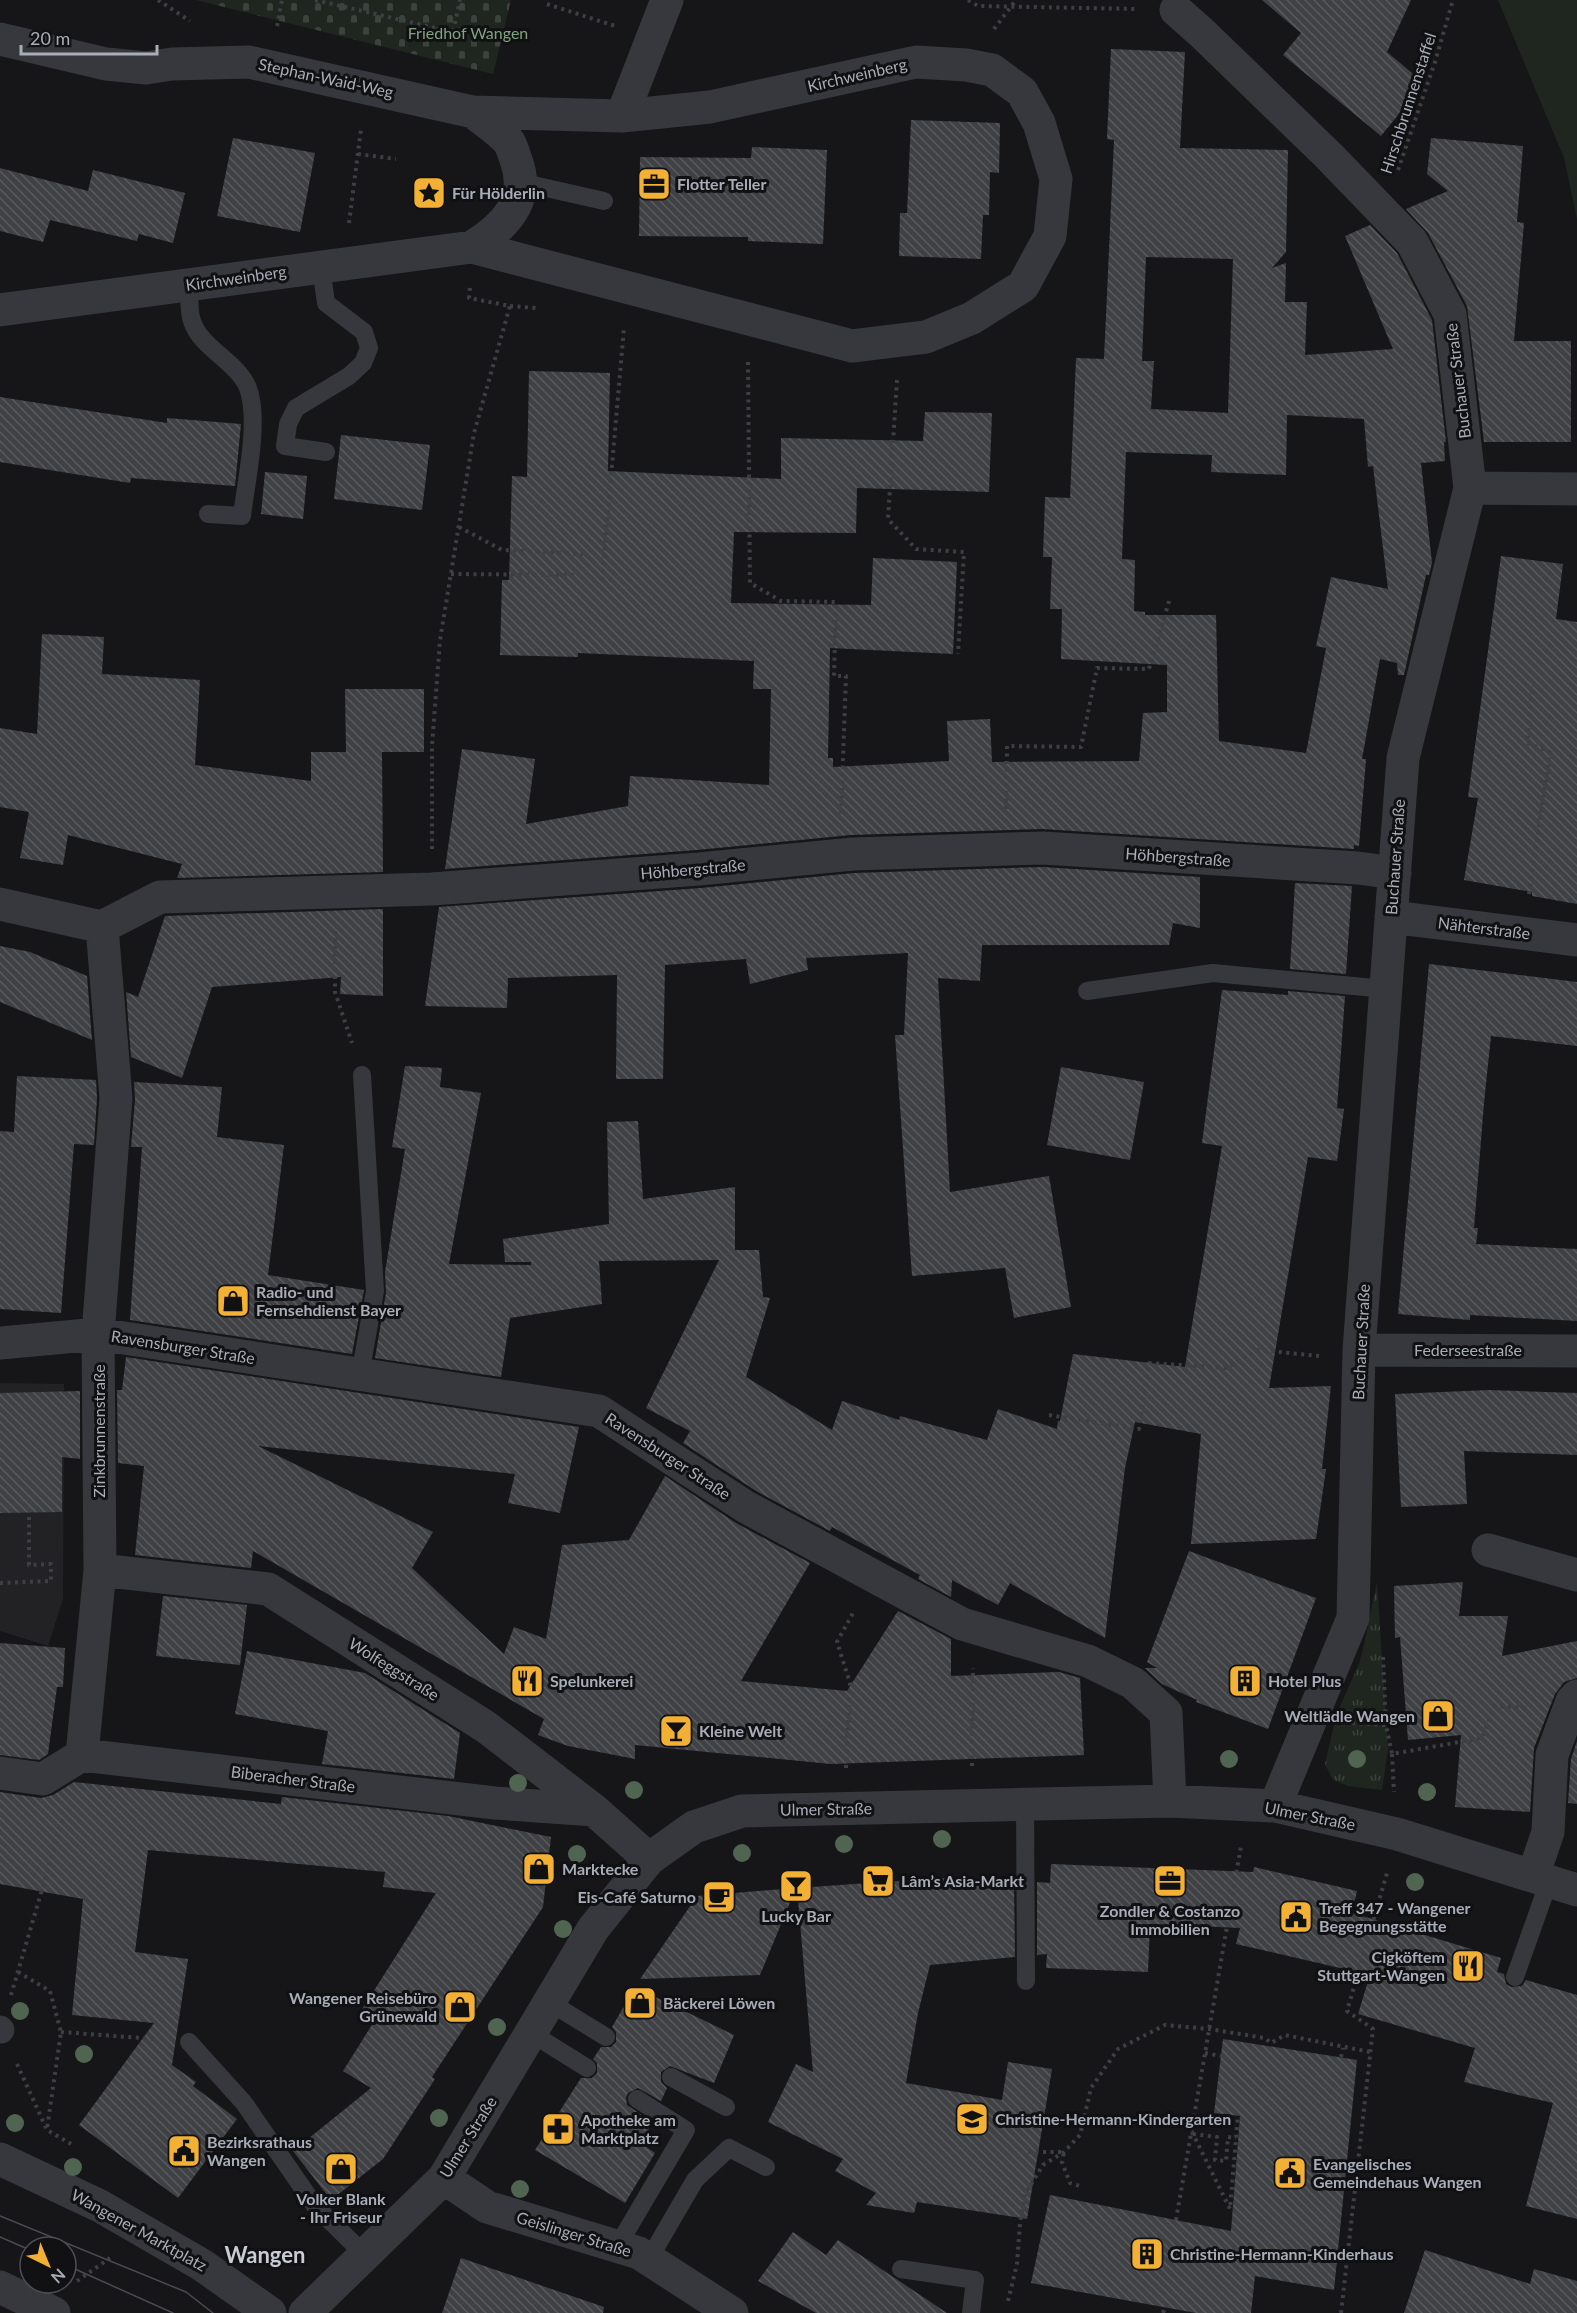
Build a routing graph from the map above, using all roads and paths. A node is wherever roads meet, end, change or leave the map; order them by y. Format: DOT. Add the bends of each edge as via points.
graph roads {
  1 [pos="282,0"];
  2 [pos="315,0"];
  3 [pos="460,0"];
  4 [pos="667,0"];
  5 [pos="968,0"];
  6 [pos="1016,0"];
  7 [pos="1454,0"];
  8 [pos="547,4"];
  9 [pos="1011,6"];
  10 [pos="1176,10"];
  11 [pos="278,20"];
  12 [pos="652,38"];
  13 [pos="0,39"];
  14 [pos="473,111"];
  15 [pos="622,116"];
  16 [pos="358,154"];
  17 [pos="396,159"];
  18 [pos="357,160"];
  19 [pos="520,182"];
  20 [pos="603,201"];
  21 [pos="1383,213"];
  22 [pos="350,219"];
  23 [pos="472,247"];
  24 [pos="321,267"];
  25 [pos="189,284"];
  26 [pos="627,288"];
  27 [pos="469,298"];
  28 [pos="0,310"];
  29 [pos="748,319"];
  30 [pos="899,340"];
  31 [pos="326,452"];
  32 [pos="1470,488"];
  33 [pos="1577,489"];
  34 [pos="208,514"];
  35 [pos="459,527"];
  36 [pos="583,554"];
  37 [pos="451,574"];
  38 [pos="577,575"];
  39 [pos="602,580"];
  40 [pos="1170,598"];
  41 [pos="958,654"];
  42 [pos="1533,686"];
  43 [pos="1006,849"];
  44 [pos="841,855"];
  45 [pos="1395,873"];
  46 [pos="432,889"];
  47 [pos="0,904"];
  48 [pos="1391,917"];
  49 [pos="335,922"];
  50 [pos="102,927"];
  51 [pos="1522,933"];
  52 [pos="1577,940"];
  53 [pos="1386,989"];
  54 [pos="1087,991"];
  55 [pos="362,1075"];
  56 [pos="98,1334"];
  57 [pos="0,1342"];
  58 [pos="1577,1351"];
  59 [pos="1359,1355"];
  60 [pos="360,1375"];
  61 [pos="1049,1415"];
  62 [pos="29,1512"];
  63 [pos="1488,1550"];
  64 [pos="100,1570"];
  65 [pos="1577,1575"];
  66 [pos="873,1576"];
  67 [pos="0,1583"];
  68 [pos="974,1627"];
  69 [pos="1575,1699"];
  70 [pos="1312,1720"];
  71 [pos="1392,1754"];
  72 [pos="82,1755"];
  73 [pos="0,1773"];
  74 [pos="1170,1801"];
  75 [pos="1025,1804"];
  76 [pos="1262,1805"];
  77 [pos="971,1806"];
  78 [pos="845,1809"];
  79 [pos="594,1810"];
  80 [pos="1397,1834"];
  81 [pos="649,1859"];
  82 [pos="1553,1882"];
  83 [pos="18,1972"];
  84 [pos="1515,1977"];
  85 [pos="1026,1981"];
  86 [pos="549,2002"];
  87 [pos="1,2029"];
  88 [pos="1209,2029"];
  89 [pos="61,2032"];
  90 [pos="531,2033"];
  91 [pos="606,2037"];
  92 [pos="189,2042"];
  93 [pos="1343,2048"];
  94 [pos="1370,2052"];
  95 [pos="1205,2053"];
  96 [pos="1221,2056"];
  97 [pos="1341,2057"];
  98 [pos="587,2068"];
  99 [pos="671,2077"];
  100 [pos="637,2099"];
  101 [pos="726,2107"];
  102 [pos="1238,2115"];
  103 [pos="47,2130"];
  104 [pos="1192,2133"];
  105 [pos="1236,2138"];
  106 [pos="77,2148"];
  107 [pos="1028,2152"];
  108 [pos="1065,2152"];
  109 [pos="0,2159"];
  110 [pos="766,2167"];
  111 [pos="444,2178"];
  112 [pos="1080,2186"];
  113 [pos="1176,2220"];
  114 [pos="617,2247"];
  115 [pos="117,2254"];
  116 [pos="366,2256"];
  117 [pos="649,2259"];
  118 [pos="901,2269"];
  119 [pos="78,2280"];
  120 [pos="0,2287"];
  121 [pos="1007,2303"];
  122 [pos="1165,2307"];
  123 [pos="54,2313"];
  124 [pos="270,2313"];
  125 [pos="305,2313"];
  126 [pos="732,2313"];
  127 [pos="971,2313"];
  128 [pos="1162,2313"];
  129 [pos="1341,2313"];
  1 -- 11 [label="path"];
  2 -- 3 [label="path" via="453,32"];
  4 -- 12 [label="street"];
  5 -- 9 [label="path" via="978,6"];
  6 -- 9 [label="path"];
  7 -- 21 [label="path, Hirschbrunnenstaffel"];
  8 -- 12 [label="path"];
  9 -- 10 [label="path"];
  10 -- 21 [label="street, Buchauer Straße"];
  12 -- 15 [label="street"];
  13 -- 14 [label="street, Stephan-Waid-Weg" via="106,64 146,68 249,62"];
  14 -- 15 [label="street, Kirchweinberg"];
  14 -- 19 [label="street, Kirchweinberg" via="509,142"];
  15 -- 30 [label="street, Kirchweinberg" via="710,107 916,62 992,70 1022,92 1039,123 1056,178 1050,236 1023,286 972,318 926,337"];
  16 -- 17 [label="path"];
  18 -- 22 [label="path"];
  19 -- 20 [label="lane"];
  19 -- 23 [label="street, Kirchweinberg" via="518,199 506,222"];
  21 -- 32 [label="street, Buchauer Straße" via="1412,242 1450,314"];
  23 -- 24 [label="street, Kirchweinberg"];
  23 -- 26 [label="street, Kirchweinberg"];
  24 -- 25 [label="street, Kirchweinberg"];
  24 -- 31 [label="lane" via="326,303 364,332 369,348 363,363 296,408 288,424 285,446"];
  25 -- 28 [label="street, Kirchweinberg"];
  25 -- 34 [label="lane" via="195,328 247,385 252,401 253,425 242,516"];
  26 -- 29 [label="street, Kirchweinberg"];
  26 -- 39 [label="path"];
  27 -- 35 [label="path" via="510,306 474,433"];
  29 -- 30 [label="street, Kirchweinberg" via="852,346"];
  29 -- 44 [label="path" via="750,583 781,601 836,602 834,676 846,676"];
  30 -- 41 [label="path" via="888,519 916,549 964,552"];
  32 -- 33 [label="street"];
  32 -- 45 [label="street, Buchauer Straße" via="1402,758"];
  35 -- 36 [label="path" via="502,550"];
  35 -- 37 [label="path"];
  37 -- 38 [label="path"];
  37 -- 46 [label="path" via="440,640 432,746"];
  40 -- 43 [label="path" via="1149,669 1097,669 1081,747 1007,746"];
  42 -- 51 [label="path" via="1527,743 1550,752"];
  43 -- 44 [label="street, Höhbergstraße"];
  43 -- 45 [label="street, Höhbergstraße" via="1066,849"];
  44 -- 46 [label="street, Höhbergstraße"];
  45 -- 48 [label="street, Buchauer Straße"];
  46 -- 50 [label="street, Höhbergstraße" via="160,897"];
  47 -- 50 [label="street"];
  48 -- 51 [label="street, Nähterstraße"];
  48 -- 53 [label="street, Buchauer Straße"];
  49 -- 55 [label="path" via="335,992"];
  50 -- 56 [label="street, Zinkbrunnenstraße" via="116,1098"];
  51 -- 52 [label="street, Nähterstraße"];
  53 -- 54 [label="lane" via="1213,973"];
  53 -- 59 [label="street, Buchauer Straße"];
  55 -- 60 [label="lane" via="375,1291"];
  56 -- 57 [label="street, Ravensburger Straße"];
  56 -- 60 [label="street, Ravensburger Straße"];
  56 -- 64 [label="street, Zinkbrunnenstraße"];
  58 -- 59 [label="street, Federseestraße"];
  59 -- 61 [label="path" via="1258,1350 1226,1368 1149,1363 1139,1429"];
  59 -- 70 [label="street, Buchauer Straße" via="1353,1618"];
  60 -- 66 [label="street, Ravensburger Straße" via="599,1412 746,1507"];
  62 -- 67 [label="path" via="29,1565 51,1564 51,1581"];
  63 -- 65 [label="street"];
  64 -- 72 [label="street, Zinkbrunnenstraße"];
  64 -- 79 [label="street, Wolfeggstraße" via="268,1589 486,1727"];
  66 -- 68 [label="street, Ravensburger Straße"];
  66 -- 78 [label="path" via="837,1642 850,1683"];
  68 -- 74 [label="street, Ravensburger Straße" via="1088,1661 1133,1683 1166,1713"];
  68 -- 77 [label="path"];
  69 -- 71 [label="path" via="1552,1710 1495,1706 1482,1738"];
  69 -- 82 [label="street" via="1552,1755 1548,1832"];
  70 -- 71 [label="path" via="1386,1725"];
  70 -- 76 [label="street, Buchauer Straße"];
  71 -- 80 [label="path"];
  72 -- 73 [label="street" via="43,1779"];
  72 -- 79 [label="street, Biberacher Straße" via="495,1803"];
  72 -- 83 [label="path"];
  74 -- 75 [label="street, Ulmer Straße"];
  74 -- 76 [label="street, Ulmer Straße"];
  75 -- 77 [label="street, Ulmer Straße"];
  75 -- 85 [label="lane"];
  76 -- 80 [label="street, Ulmer Straße"];
  76 -- 88 [label="path"];
  77 -- 78 [label="street, Ulmer Straße"];
  78 -- 81 [label="street, Ulmer Straße" via="742,1811 694,1827"];
  79 -- 81 [label="street, Wolfeggstraße"];
  80 -- 82 [label="street, Ulmer Straße"];
  80 -- 94 [label="path" via="1347,2011 1372,2029"];
  81 -- 86 [label="street, Ulmer Straße" via="593,1929"];
  82 -- 84 [label="lane"];
  83 -- 87 [label="path"];
  83 -- 89 [label="path" via="50,1991"];
  86 -- 90 [label="street, Ulmer Straße"];
  86 -- 91 [label="lane"];
  87 -- 103 [label="path"];
  88 -- 93 [label="path" via="1265,2038 1271,2043 1285,2035"];
  88 -- 95 [label="path"];
  88 -- 108 [label="path" via="1166,2025 1118,2049 1091,2088 1080,2135"];
  89 -- 92 [label="path"];
  89 -- 103 [label="path"];
  90 -- 98 [label="lane"];
  90 -- 111 [label="street, Ulmer Straße"];
  92 -- 116 [label="lane" via="244,2103 315,2206"];
  93 -- 94 [label="path"];
  93 -- 97 [label="path"];
  94 -- 129 [label="path"];
  95 -- 96 [label="path"];
  95 -- 104 [label="path"];
  99 -- 101 [label="lane"];
  100 -- 114 [label="lane" via="686,2130"];
  102 -- 105 [label="path"];
  103 -- 106 [label="path"];
  104 -- 105 [label="path" via="1217,2137 1215,2160 1226,2161 1228,2137"];
  104 -- 105 [label="path" via="1230,2209"];
  104 -- 113 [label="path"];
  107 -- 108 [label="path"];
  108 -- 112 [label="path" via="1062,2162 1070,2183"];
  108 -- 121 [label="path" via="1043,2165 1025,2194 1017,2264"];
  109 -- 124 [label="street, Wangener Marktplatz" via="110,2212 202,2265"];
  110 -- 117 [label="lane" via="729,2148 695,2180"];
  111 -- 114 [label="street, Geislinger Straße" via="487,2208"];
  111 -- 116 [label="street, Ulmer Straße"];
  114 -- 117 [label="street, Geislinger Straße"];
  115 -- 119 [label="path"];
  116 -- 125 [label="street, Ulmer Straße"];
  117 -- 126 [label="street, Geislinger Straße"];
  118 -- 127 [label="lane" via="975,2280"];
  120 -- 123 [label="street"];
  122 -- 128 [label="path"];
}
